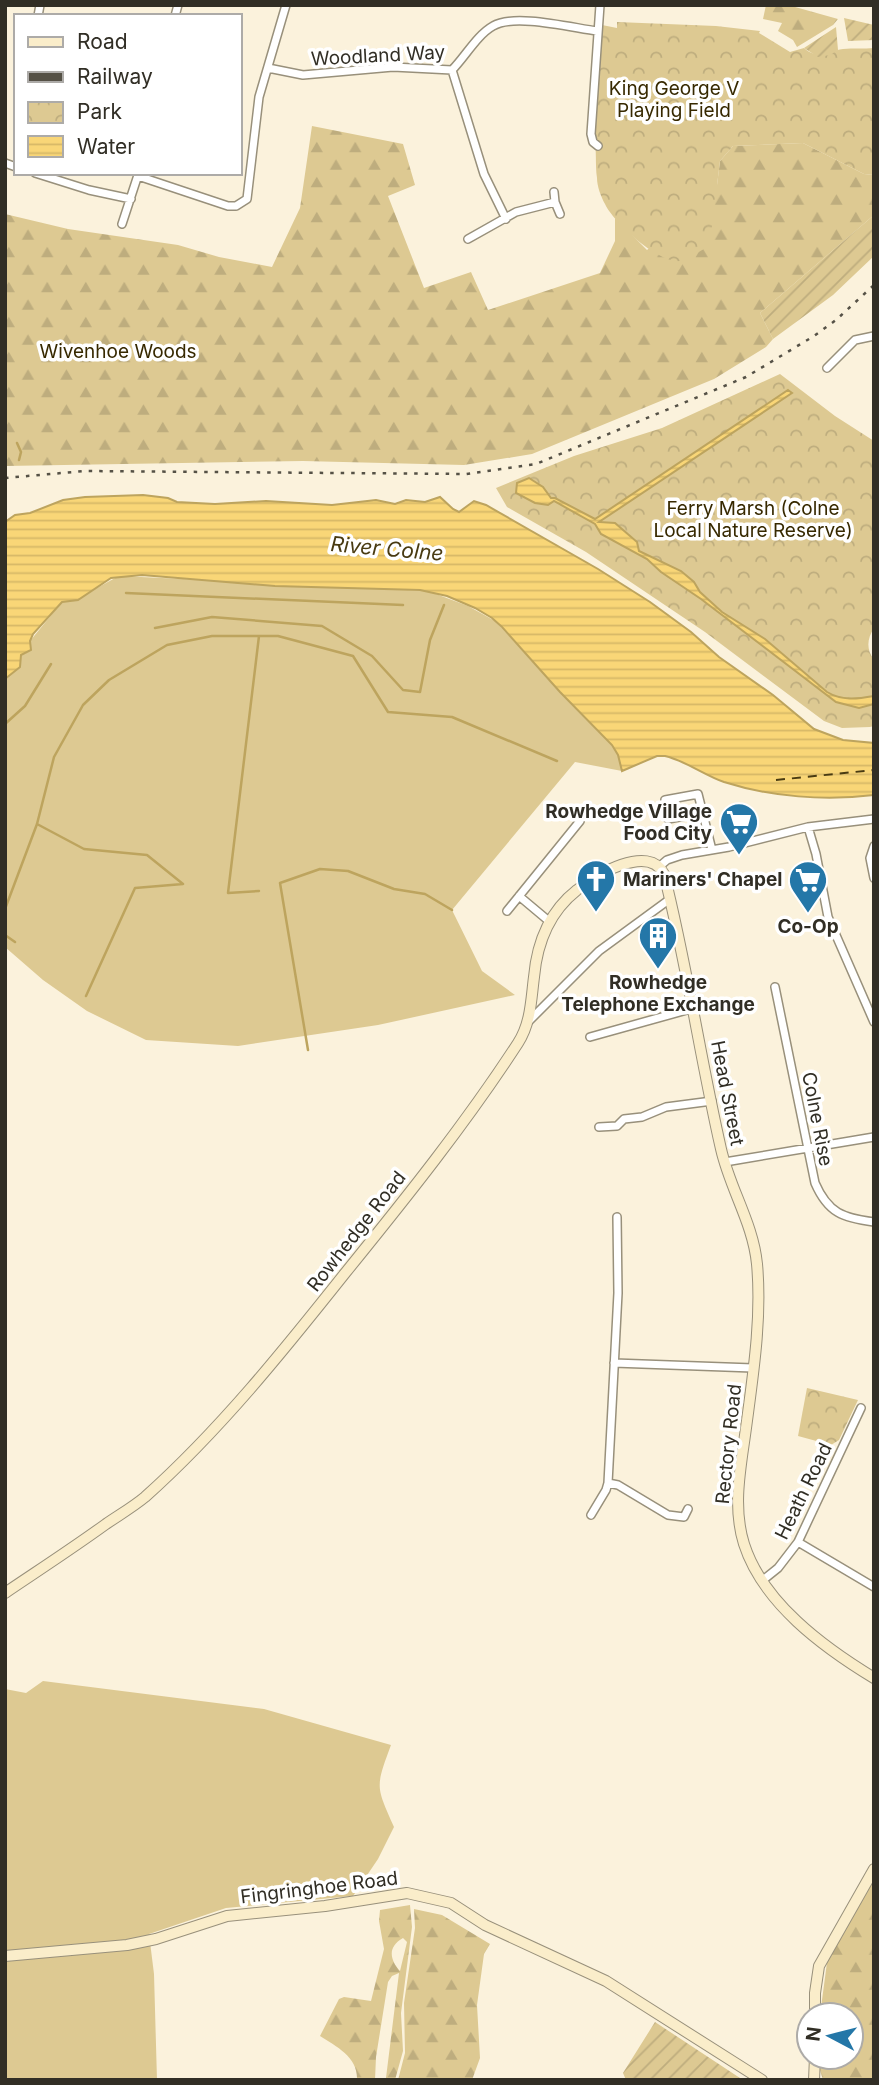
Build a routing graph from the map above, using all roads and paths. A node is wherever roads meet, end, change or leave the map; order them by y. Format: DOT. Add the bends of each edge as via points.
graph roads {
  1 [pos="286,5"];
  2 [pos="600,5"];
  3 [pos="597,31"];
  4 [pos="268,68"];
  5 [pos="452,70"];
  6 [pos="598,146"];
  7 [pos="41,175"];
  8 [pos="138,175"];
  9 [pos="554,192"];
  10 [pos="131,199"];
  11 [pos="555,202"];
  12 [pos="561,214"];
  13 [pos="506,219"];
  14 [pos="121,224"];
  15 [pos="468,239"];
  16 [pos="874,336"];
  17 [pos="827,368"];
  18 [pos="701,813"];
  19 [pos="580,821"];
  20 [pos="874,821"];
  21 [pos="807,827"];
  22 [pos="874,846"];
  23 [pos="712,850"];
  24 [pos="660,866"];
  25 [pos="874,878"];
  26 [pos="519,896"];
  27 [pos="670,900"];
  28 [pos="508,911"];
  29 [pos="550,922"];
  30 [pos="775,986"];
  31 [pos="694,1008"];
  32 [pos="528,1021"];
  33 [pos="874,1022"];
  34 [pos="590,1037"];
  35 [pos="712,1101"];
  36 [pos="599,1127"];
  37 [pos="874,1137"];
  38 [pos="808,1147"];
  39 [pos="725,1163"];
  40 [pos="617,1217"];
  41 [pos="874,1222"];
  42 [pos="614,1363"];
  43 [pos="753,1368"];
  44 [pos="861,1408"];
  45 [pos="608,1483"];
  46 [pos="591,1515"];
  47 [pos="686,1516"];
  48 [pos="798,1542"];
  49 [pos="763,1580"];
  50 [pos="874,1587"];
  51 [pos="5,1592"];
  52 [pos="874,1678"];
  53 [pos="874,1869"];
  54 [pos="5,1956"];
  55 [pos="815,2001"];
  56 [pos="762,2080"];
  1 -- 4 [label="street"];
  2 -- 3 [label="street"];
  3 -- 5 [label="street, Woodland Way" via="520,21 498,23"];
  3 -- 6 [label="street" via="591,134"];
  4 -- 5 [label="street, Woodland Way" via="303,75 393,66"];
  4 -- 8 [label="street" via="259,97 250,192 243,204 228,206"];
  5 -- 13 [label="street" via="484,174"];
  7 -- 10 [label="street"];
  8 -- 10 [label="street"];
  9 -- 11 [label="street"];
  10 -- 14 [label="street"];
  11 -- 12 [label="street"];
  11 -- 13 [label="street"];
  13 -- 15 [label="street"];
  16 -- 17 [label="street" via="855,340"];
  18 -- 18 [label="street" via="668,819 665,800 698,794"];
  18 -- 23 [label="street"];
  19 -- 26 [label="street"];
  20 -- 21 [label="street"];
  21 -- 23 [label="street"];
  21 -- 33 [label="street" via="828,917"];
  22 -- 25 [label="street" via="870,858"];
  23 -- 24 [label="street" via="671,858"];
  24 -- 27 [label="street, Head Street"];
  24 -- 29 [label="street, Rowhedge Road" via="649,860 609,870 576,890"];
  26 -- 28 [label="street"];
  26 -- 29 [label="street"];
  27 -- 31 [label="street, Head Street"];
  27 -- 32 [label="street" via="599,951"];
  29 -- 32 [label="street, Rowhedge Road" via="537,951"];
  30 -- 38 [label="street, Colne Rise"];
  31 -- 34 [label="street"];
  31 -- 35 [label="street, Head Street"];
  32 -- 51 [label="street, Rowhedge Road" via="479,1101 413,1188 215,1427 144,1498"];
  35 -- 36 [label="street" via="666,1107 624,1119 617,1126"];
  35 -- 39 [label="street, Head Street"];
  37 -- 38 [label="street"];
  38 -- 39 [label="street"];
  38 -- 41 [label="street, Colne Rise" via="815,1183 827,1204 843,1216"];
  39 -- 43 [label="street, Rectory Road" via="744,1209 757,1262"];
  40 -- 42 [label="street"];
  42 -- 43 [label="street"];
  42 -- 45 [label="street"];
  43 -- 49 [label="street, Rectory Road" via="737,1510 744,1545"];
  44 -- 48 [label="street, Heath Road"];
  45 -- 46 [label="street"];
  45 -- 47 [label="street" via="668,1515"];
  48 -- 49 [label="street, Heath Road"];
  48 -- 50 [label="street"];
  49 -- 52 [label="street, Rectory Road" via="816,1640"];
  53 -- 55 [label="street" via="818,1966"];
  54 -- 56 [label="street, Fingringhoe Road" via="127,1945 227,1916 419,1895 451,1903 606,1981"];
}
